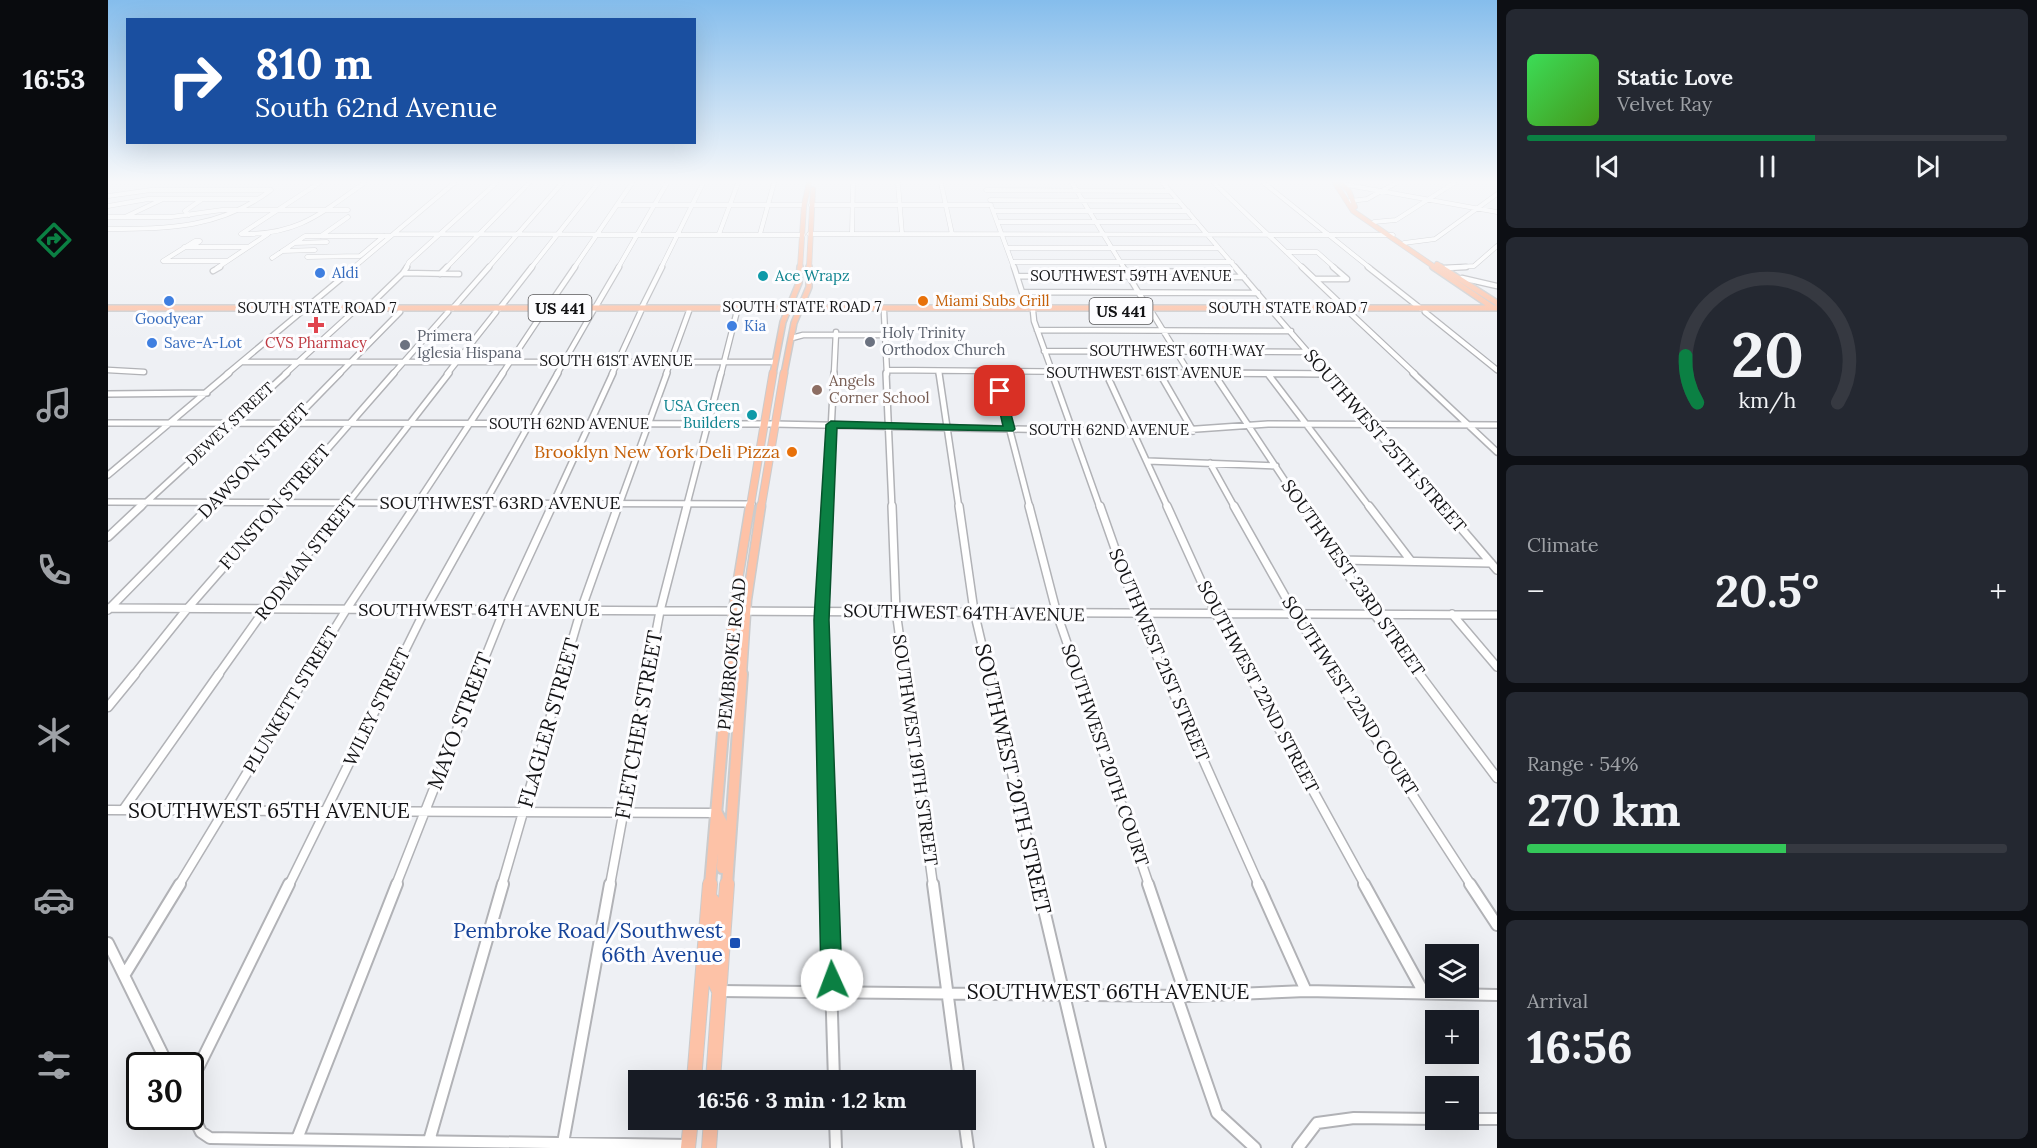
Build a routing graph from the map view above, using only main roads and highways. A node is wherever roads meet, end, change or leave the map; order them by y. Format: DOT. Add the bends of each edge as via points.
graph roads {
  1 [pos="806,237"];
  2 [pos="806,237"];
  3 [pos="1392,237"];
  4 [pos="1393,237"];
  5 [pos="1408,250"];
  6 [pos="1445,268"];
  7 [pos="184,308"];
  8 [pos="968,308"];
  9 [pos="1496,308"];
  10 [pos="594,309"];
  11 [pos="641,309"];
  12 [pos="789,309"];
  13 [pos="800,309"];
  14 [pos="108,310"];
  15 [pos="304,310"];
  16 [pos="451,310"];
  17 [pos="498,310"];
  18 [pos="546,310"];
  19 [pos="1030,310"];
  20 [pos="1150,310"];
  21 [pos="1272,310"];
  22 [pos="1347,310"];
  23 [pos="160,312"];
  24 [pos="170,312"];
  25 [pos="950,312"];
  26 [pos="775,362"];
  27 [pos="782,390"];
  28 [pos="770,424"];
  29 [pos="752,504"];
  30 [pos="753,559"];
  31 [pos="717,813"];
  32 [pos="726,892"];
  33 [pos="709,896"];
  34 [pos="719,991"];
  35 [pos="695,1070"];
  36 [pos="714,1070"];
  37 [pos="690,1130"];
  38 [pos="710,1130"];
  39 [pos="689,1147"];
  40 [pos="709,1148"];
  1 -- 13 [label="main road, PEMBROKE ROAD" via="810,280"];
  2 -- 12 [label="main road, PEMBROKE ROAD" via="799,285"];
  3 -- 5 [label="main road"];
  4 -- 6 [label="main road"];
  5 -- 6 [label="main road"];
  5 -- 9 [label="main road"];
  6 -- 9 [label="main road" via="1474,286"];
  7 -- 14 [label="main road, SOUTH STATE ROAD 7 / US 441"];
  7 -- 15 [label="main road, SOUTH STATE ROAD 7 / US 441"];
  7 -- 23 [label="main road"];
  7 -- 24 [label="main road"];
  8 -- 13 [label="main road, SOUTH STATE ROAD 7 / US 441"];
  8 -- 19 [label="main road, SOUTH STATE ROAD 7 / US 441"];
  8 -- 25 [label="main road"];
  9 -- 22 [label="main road, SOUTH STATE ROAD 7 / US 441"];
  10 -- 11 [label="main road, SOUTH STATE ROAD 7 / US 441"];
  10 -- 11 [label="main road, SOUTH STATE ROAD 7 / US 441"];
  10 -- 18 [label="main road, SOUTH STATE ROAD 7 / US 441"];
  10 -- 18 [label="main road, SOUTH STATE ROAD 7 / US 441"];
  11 -- 12 [label="main road, SOUTH STATE ROAD 7 / US 441"];
  11 -- 12 [label="main road, SOUTH STATE ROAD 7 / US 441"];
  12 -- 13 [label="main road, SOUTH STATE ROAD 7 / US 441"];
  12 -- 26 [label="main road, PEMBROKE ROAD"];
  13 -- 25 [label="main road, SOUTH STATE ROAD 7 / US 441"];
  13 -- 27 [label="main road, PEMBROKE ROAD"];
  14 -- 23 [label="main road, SOUTH STATE ROAD 7 / US 441"];
  15 -- 16 [label="main road, SOUTH STATE ROAD 7 / US 441"];
  15 -- 16 [label="main road, SOUTH STATE ROAD 7 / US 441"];
  15 -- 24 [label="main road, SOUTH STATE ROAD 7 / US 441"];
  16 -- 17 [label="main road, SOUTH STATE ROAD 7 / US 441"];
  16 -- 17 [label="main road, SOUTH STATE ROAD 7 / US 441"];
  17 -- 18 [label="main road, SOUTH STATE ROAD 7 / US 441"];
  19 -- 20 [label="main road, SOUTH STATE ROAD 7 / US 441"];
  19 -- 20 [label="main road, SOUTH STATE ROAD 7 / US 441"];
  19 -- 25 [label="main road, SOUTH STATE ROAD 7 / US 441"];
  20 -- 21 [label="main road, SOUTH STATE ROAD 7 / US 441"];
  20 -- 21 [label="main road, SOUTH STATE ROAD 7 / US 441"];
  21 -- 22 [label="main road, SOUTH STATE ROAD 7 / US 441"];
  21 -- 22 [label="main road, SOUTH STATE ROAD 7 / US 441"];
  23 -- 24 [label="main road, SOUTH STATE ROAD 7 / US 441"];
  26 -- 27 [label="main road" via="783,366"];
  26 -- 28 [label="main road, PEMBROKE ROAD"];
  27 -- 28 [label="main road, PEMBROKE ROAD"];
  28 -- 29 [label="main road, PEMBROKE ROAD"];
  28 -- 30 [label="main road, PEMBROKE ROAD"];
  29 -- 30 [label="main road" via="757,510"];
  29 -- 31 [label="main road, PEMBROKE ROAD" via="733,610"];
  30 -- 32 [label="main road, PEMBROKE ROAD"];
  31 -- 32 [label="main road" via="724,827 721,885"];
  31 -- 33 [label="main road, PEMBROKE ROAD"];
  32 -- 34 [label="main road, PEMBROKE ROAD"];
  33 -- 34 [label="main road" via="716,905 711,973"];
  33 -- 35 [label="main road, PEMBROKE ROAD"];
  34 -- 36 [label="main road, PEMBROKE ROAD"];
  37 -- 39 [label="main road"];
  38 -- 40 [label="main road"];
}
